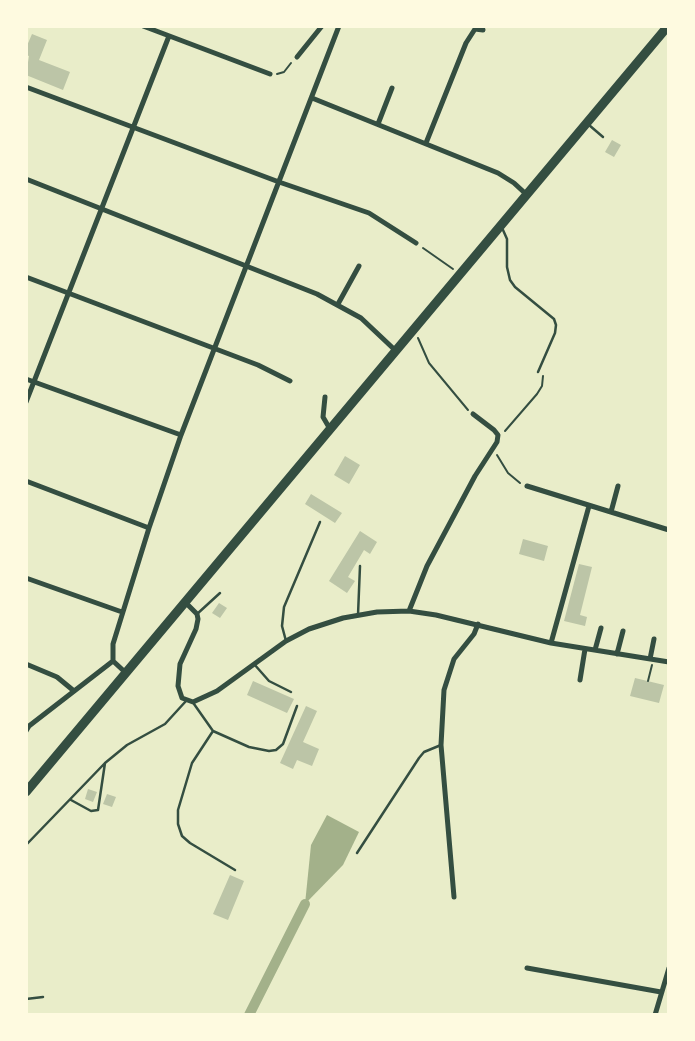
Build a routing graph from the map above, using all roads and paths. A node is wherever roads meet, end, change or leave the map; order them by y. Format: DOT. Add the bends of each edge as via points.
graph roads {
  1 [pos="143,26"];
  2 [pos="322,26"];
  3 [pos="340,26"];
  4 [pos="666,27"];
  5 [pos="159,29"];
  6 [pos="483,30"];
  7 [pos="169,36"];
  8 [pos="297,57"];
  9 [pos="270,74"];
  10 [pos="26,87"];
  11 [pos="392,88"];
  12 [pos="312,98"];
  13 [pos="587,123"];
  14 [pos="378,124"];
  15 [pos="134,129"];
  16 [pos="603,137"];
  17 [pos="426,144"];
  18 [pos="26,179"];
  19 [pos="279,182"];
  20 [pos="527,195"];
  21 [pos="102,209"];
  22 [pos="501,227"];
  23 [pos="416,243"];
  24 [pos="359,266"];
  25 [pos="246,267"];
  26 [pos="461,275"];
  27 [pos="26,277"];
  28 [pos="69,293"];
  29 [pos="338,304"];
  30 [pos="412,333"];
  31 [pos="214,349"];
  32 [pos="396,351"];
  33 [pos="539,371"];
  34 [pos="26,379"];
  35 [pos="290,381"];
  36 [pos="34,382"];
  37 [pos="325,397"];
  38 [pos="26,402"];
  39 [pos="472,414"];
  40 [pos="330,429"];
  41 [pos="181,435"];
  42 [pos="498,435"];
  43 [pos="493,448"];
  44 [pos="26,481"];
  45 [pos="527,486"];
  46 [pos="618,486"];
  47 [pos="589,506"];
  48 [pos="611,512"];
  49 [pos="320,523"];
  50 [pos="149,528"];
  51 [pos="669,530"];
  52 [pos="360,566"];
  53 [pos="26,578"];
  54 [pos="220,593"];
  55 [pos="186,603"];
  56 [pos="409,611"];
  57 [pos="122,612"];
  58 [pos="197,614"];
  59 [pos="358,615"];
  60 [pos="478,624"];
  61 [pos="601,628"];
  62 [pos="623,631"];
  63 [pos="654,639"];
  64 [pos="286,641"];
  65 [pos="551,643"];
  66 [pos="585,649"];
  67 [pos="595,650"];
  68 [pos="617,654"];
  69 [pos="651,659"];
  70 [pos="113,661"];
  71 [pos="669,663"];
  72 [pos="26,664"];
  73 [pos="254,664"];
  74 [pos="126,674"];
  75 [pos="580,680"];
  76 [pos="648,681"];
  77 [pos="74,691"];
  78 [pos="291,692"];
  79 [pos="190,702"];
  80 [pos="298,706"];
  81 [pos="213,731"];
  82 [pos="26,732"];
  83 [pos="440,746"];
  84 [pos="105,763"];
  85 [pos="26,792"];
  86 [pos="70,800"];
  87 [pos="26,845"];
  88 [pos="357,853"];
  89 [pos="235,870"];
  90 [pos="454,897"];
  91 [pos="527,968"];
  92 [pos="669,968"];
  93 [pos="661,992"];
  94 [pos="43,996"];
  95 [pos="26,999"];
  96 [pos="655,1015"];
  1 -- 5 [label="street"];
  2 -- 8 [label="street"];
  3 -- 12 [label="street"];
  4 -- 13 [label="highway"];
  5 -- 7 [label="street"];
  6 -- 17 [label="street" via="475,29 453,69"];
  7 -- 9 [label="street"];
  7 -- 15 [label="street"];
  8 -- 9 [label="path" via="284,72"];
  10 -- 15 [label="street"];
  11 -- 14 [label="street"];
  12 -- 14 [label="street"];
  12 -- 19 [label="street"];
  13 -- 16 [label="lane"];
  13 -- 20 [label="highway"];
  14 -- 17 [label="street"];
  15 -- 19 [label="street"];
  15 -- 21 [label="street"];
  17 -- 20 [label="street" via="506,177"];
  18 -- 21 [label="street"];
  19 -- 23 [label="street" via="369,213"];
  19 -- 25 [label="street"];
  20 -- 22 [label="highway"];
  21 -- 25 [label="street"];
  21 -- 28 [label="street"];
  22 -- 26 [label="highway"];
  22 -- 33 [label="lane" via="510,280 554,319 556,326"];
  23 -- 26 [label="path"];
  24 -- 29 [label="street"];
  25 -- 29 [label="street"];
  25 -- 31 [label="street"];
  26 -- 30 [label="highway"];
  27 -- 28 [label="street"];
  28 -- 31 [label="street"];
  28 -- 36 [label="street"];
  29 -- 32 [label="street" via="361,318"];
  30 -- 32 [label="highway"];
  30 -- 39 [label="path" via="420,340 429,363"];
  31 -- 35 [label="street"];
  31 -- 41 [label="street"];
  32 -- 40 [label="highway"];
  33 -- 42 [label="path" via="543,379 537,394"];
  34 -- 36 [label="street"];
  36 -- 38 [label="street"];
  36 -- 41 [label="street"];
  37 -- 40 [label="street" via="323,417"];
  39 -- 42 [label="street"];
  40 -- 55 [label="highway"];
  41 -- 50 [label="street"];
  42 -- 43 [label="street"];
  43 -- 45 [label="path" via="508,473"];
  43 -- 56 [label="street" via="427,566"];
  44 -- 50 [label="street"];
  45 -- 47 [label="street"];
  46 -- 48 [label="street"];
  47 -- 48 [label="street"];
  47 -- 65 [label="street"];
  48 -- 51 [label="street"];
  49 -- 64 [label="lane" via="284,607"];
  50 -- 57 [label="street"];
  52 -- 59 [label="lane"];
  53 -- 57 [label="street"];
  54 -- 58 [label="lane"];
  55 -- 58 [label="street"];
  55 -- 74 [label="highway"];
  56 -- 59 [label="street"];
  56 -- 60 [label="street"];
  57 -- 70 [label="street"];
  58 -- 79 [label="street" via="196,629 177,675 179,692"];
  59 -- 64 [label="street"];
  60 -- 65 [label="street"];
  60 -- 83 [label="street" via="449,671"];
  61 -- 67 [label="street"];
  62 -- 68 [label="street"];
  63 -- 69 [label="street"];
  64 -- 73 [label="street"];
  65 -- 66 [label="street"];
  66 -- 67 [label="street"];
  66 -- 75 [label="street"];
  67 -- 68 [label="street"];
  68 -- 69 [label="street"];
  69 -- 71 [label="street"];
  69 -- 76 [label="path"];
  70 -- 74 [label="street"];
  70 -- 77 [label="street"];
  72 -- 77 [label="street" via="57,677"];
  73 -- 78 [label="lane" via="269,681"];
  73 -- 79 [label="street" via="217,691"];
  74 -- 85 [label="highway"];
  77 -- 82 [label="street"];
  79 -- 81 [label="lane"];
  79 -- 84 [label="lane"];
  80 -- 81 [label="lane" via="283,744 276,750 249,747"];
  81 -- 89 [label="lane" via="192,763 178,824 190,843"];
  83 -- 88 [label="lane" via="419,758"];
  83 -- 90 [label="street"];
  84 -- 86 [label="lane"];
  84 -- 86 [label="lane" via="98,810"];
  86 -- 87 [label="lane"];
  91 -- 93 [label="street"];
  92 -- 93 [label="street"];
  93 -- 96 [label="street"];
  94 -- 95 [label="lane"];
}
